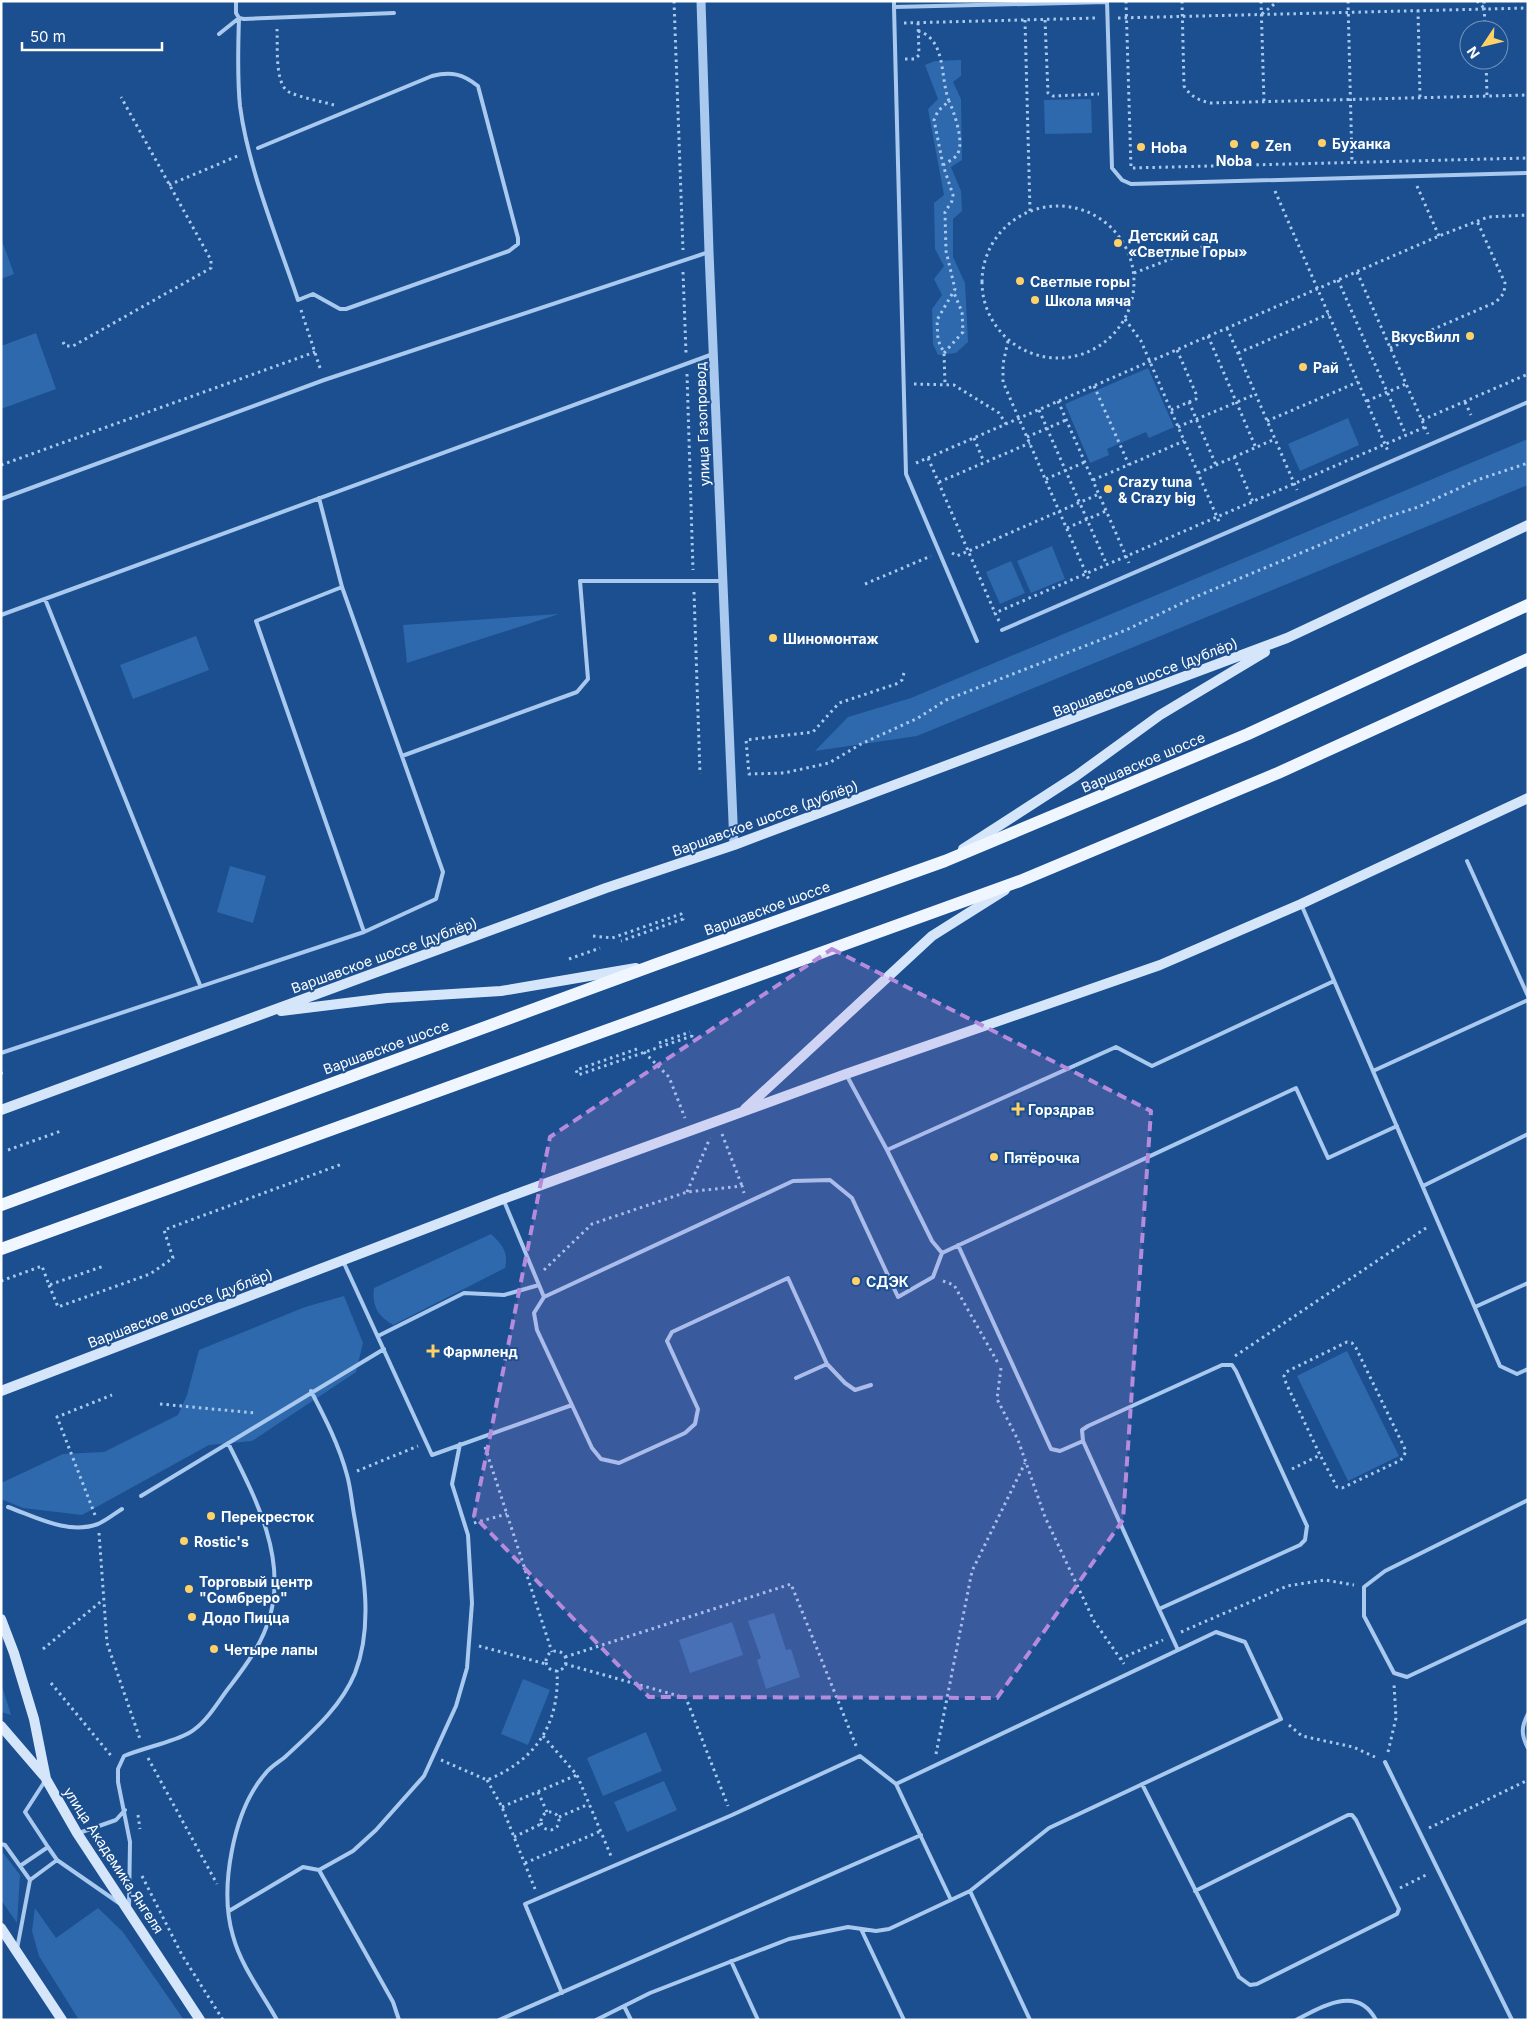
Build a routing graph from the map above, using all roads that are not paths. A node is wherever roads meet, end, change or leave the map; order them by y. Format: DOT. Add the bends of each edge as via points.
graph roads {
  1 [pos="236,1"];
  2 [pos="701,1"];
  3 [pos="894,1"];
  4 [pos="1107,1"];
  5 [pos="894,7"];
  6 [pos="394,13"];
  7 [pos="239,18"];
  8 [pos="219,34"];
  9 [pos="258,148"];
  10 [pos="1528,173"];
  11 [pos="709,252"];
  12 [pos="713,354"];
  13 [pos="1528,402"];
  14 [pos="319,498"];
  15 [pos="1,499"];
  16 [pos="1528,525"];
  17 [pos="723,581"];
  18 [pos="342,587"];
  19 [pos="45,599"];
  20 [pos="1528,605"];
  21 [pos="1,615"];
  22 [pos="1002,630"];
  23 [pos="1287,638"];
  24 [pos="977,641"];
  25 [pos="1528,659"];
  26 [pos="402,756"];
  27 [pos="1528,798"];
  28 [pos="734,845"];
  29 [pos="945,861"];
  30 [pos="1467,861"];
  31 [pos="1020,880"];
  32 [pos="1301,904"];
  33 [pos="364,932"];
  34 [pos="657,964"];
  35 [pos="1334,981"];
  36 [pos="200,985"];
  37 [pos="1528,998"];
  38 [pos="263,1013"];
  39 [pos="1,1053"];
  40 [pos="1373,1071"];
  41 [pos="846,1074"];
  42 [pos="1,1110"];
  43 [pos="741,1113"];
  44 [pos="1397,1126"];
  45 [pos="1528,1134"];
  46 [pos="887,1150"];
  47 [pos="1423,1186"];
  48 [pos="503,1199"];
  49 [pos="1,1205"];
  50 [pos="958,1245"];
  51 [pos="1,1249"];
  52 [pos="942,1254"];
  53 [pos="343,1260"];
  54 [pos="1528,1283"];
  55 [pos="539,1285"];
  56 [pos="544,1297"];
  57 [pos="1475,1307"];
  58 [pos="378,1336"];
  59 [pos="384,1349"];
  60 [pos="827,1364"];
  61 [pos="1528,1369"];
  62 [pos="796,1378"];
  63 [pos="871,1385"];
  64 [pos="1,1391"];
  65 [pos="311,1391"];
  66 [pos="572,1405"];
  67 [pos="1082,1440"];
  68 [pos="228,1443"];
  69 [pos="460,1444"];
  70 [pos="141,1496"];
  71 [pos="1528,1500"];
  72 [pos="8,1507"];
  73 [pos="122,1509"];
  74 [pos="1159,1609"];
  75 [pos="1,1619"];
  76 [pos="1528,1620"];
  77 [pos="1178,1650"];
  78 [pos="1528,1714"];
  79 [pos="1,1726"];
  80 [pos="1528,1748"];
  81 [pos="1385,1762"];
  82 [pos="46,1779"];
  83 [pos="896,1784"];
  84 [pos="1142,1784"];
  85 [pos="125,1810"];
  86 [pos="77,1833"];
  87 [pos="921,1835"];
  88 [pos="1,1844"];
  89 [pos="48,1846"];
  90 [pos="57,1860"];
  91 [pos="20,1866"];
  92 [pos="319,1870"];
  93 [pos="30,1880"];
  94 [pos="970,1891"];
  95 [pos="1195,1891"];
  96 [pos="951,1900"];
  97 [pos="129,1909"];
  98 [pos="228,1912"];
  99 [pos="1,1928"];
  100 [pos="861,1929"];
  101 [pos="17,1951"];
  102 [pos="731,1962"];
  103 [pos="562,1993"];
  104 [pos="624,2006"];
  105 [pos="62,2020"];
  106 [pos="200,2020"];
  107 [pos="277,2020"];
  108 [pos="399,2020"];
  109 [pos="499,2020"];
  110 [pos="596,2020"];
  111 [pos="631,2020"];
  112 [pos="758,2020"];
  113 [pos="904,2020"];
  114 [pos="1030,2020"];
  115 [pos="1296,2020"];
  116 [pos="1376,2020"];
  117 [pos="1512,2020"];
  1 -- 7 [label="lane"];
  2 -- 11 [label="street, улица Газопровод"];
  3 -- 5 [label="lane"];
  4 -- 5 [label="lane"];
  4 -- 10 [label="lane" via="1112,168 1126,182"];
  5 -- 24 [label="lane" via="906,467 909,484"];
  6 -- 7 [label="lane"];
  7 -- 8 [label="lane"];
  7 -- 9 [label="lane" via="237,65 240,107 250,152 298,300 313,294 346,309 509,251 518,244 478,86 468,78 451,73 432,76"];
  11 -- 12 [label="street, улица Газопровод"];
  11 -- 15 [label="lane" via="324,380"];
  12 -- 14 [label="lane"];
  12 -- 17 [label="street, улица Газопровод"];
  13 -- 22 [label="lane"];
  14 -- 18 [label="lane"];
  14 -- 19 [label="lane"];
  16 -- 23 [label="main road, Варшавское шоссе (дублёр)"];
  17 -- 26 [label="lane" via="580,581 588,680 577,692"];
  17 -- 28 [label="street, улица Газопровод"];
  18 -- 26 [label="lane"];
  18 -- 33 [label="lane" via="256,621"];
  19 -- 21 [label="lane"];
  19 -- 36 [label="lane"];
  20 -- 29 [label="main road, Варшавское шоссе" via="1248,734"];
  23 -- 28 [label="main road, Варшавское шоссе (дублёр)"];
  23 -- 29 [label="main road" via="1160,715 1076,776"];
  25 -- 31 [label="main road" via="1278,773"];
  26 -- 33 [label="lane" via="443,872 436,899"];
  27 -- 32 [label="main road, Варшавское шоссе (дублёр)"];
  28 -- 38 [label="main road, Варшавское шоссе (дублёр)" via="606,888"];
  29 -- 34 [label="main road, Варшавское шоссе"];
  30 -- 37 [label="lane"];
  31 -- 43 [label="main road" via="932,936"];
  31 -- 51 [label="main road"];
  32 -- 35 [label="lane"];
  32 -- 41 [label="main road, Варшавское шоссе (дублёр)" via="1160,965"];
  33 -- 36 [label="lane"];
  34 -- 38 [label="main road" via="502,991 387,998"];
  34 -- 49 [label="main road, Варшавское шоссе"];
  35 -- 40 [label="lane"];
  35 -- 46 [label="lane" via="1152,1066 1116,1047"];
  36 -- 39 [label="lane"];
  37 -- 40 [label="lane"];
  38 -- 42 [label="main road, Варшавское шоссе (дублёр)"];
  40 -- 44 [label="lane"];
  41 -- 43 [label="main road, Варшавское шоссе (дублёр)"];
  41 -- 46 [label="lane"];
  43 -- 48 [label="main road, Варшавское шоссе (дублёр)"];
  44 -- 47 [label="lane"];
  44 -- 50 [label="lane" via="1328,1158 1296,1088"];
  45 -- 47 [label="lane"];
  46 -- 52 [label="lane" via="932,1241"];
  47 -- 57 [label="lane"];
  48 -- 53 [label="main road, Варшавское шоссе (дублёр)"];
  48 -- 55 [label="lane"];
  50 -- 52 [label="lane"];
  50 -- 67 [label="lane" via="1051,1449 1060,1451"];
  52 -- 56 [label="lane" via="933,1277 898,1297 852,1198 830,1180 793,1181"];
  53 -- 58 [label="lane"];
  53 -- 64 [label="main road, Варшавское шоссе (дублёр)"];
  54 -- 57 [label="lane"];
  55 -- 56 [label="lane"];
  55 -- 58 [label="lane" via="504,1295 464,1293"];
  56 -- 66 [label="lane" via="534,1313 537,1330"];
  57 -- 61 [label="lane" via="1500,1366 1517,1374"];
  58 -- 59 [label="lane"];
  59 -- 65 [label="lane"];
  59 -- 69 [label="lane" via="432,1455"];
  60 -- 62 [label="lane"];
  60 -- 63 [label="lane" via="855,1390"];
  60 -- 66 [label="lane" via="788,1278 672,1332 667,1341 698,1409 695,1424 686,1433 619,1463 601,1459 592,1448"];
  65 -- 68 [label="lane"];
  65 -- 98 [label="lane" via="328,1423 347,1475 366,1606 364,1641 355,1673 333,1710 266,1773 253,1790 236,1834 227,1881"];
  66 -- 69 [label="lane"];
  67 -- 74 [label="lane"];
  67 -- 74 [label="lane" via="1082,1430 1088,1426 1222,1365 1232,1365 1307,1526 1305,1540 1300,1544"];
  68 -- 70 [label="lane"];
  68 -- 85 [label="lane" via="268,1534 273,1570 271,1616 250,1660 200,1725 187,1734 124,1756 118,1782"];
  69 -- 92 [label="lane" via="452,1484 468,1535 472,1603 468,1668 456,1706 424,1776 376,1830 352,1851"];
  71 -- 76 [label="lane" via="1385,1571 1364,1587 1364,1616 1394,1674 1407,1677"];
  72 -- 73 [label="lane" via="63,1527 98,1524"];
  74 -- 77 [label="lane"];
  75 -- 82 [label="main road, улица Академика Янгеля" via="34,1719"];
  77 -- 83 [label="lane"];
  77 -- 84 [label="lane" via="1216,1632 1245,1642 1281,1719"];
  78 -- 80 [label="lane" via="1522,1726"];
  79 -- 82 [label="main road"];
  81 -- 117 [label="lane"];
  82 -- 86 [label="main road, улица Академика Янгеля"];
  82 -- 89 [label="lane" via="24,1812"];
  83 -- 87 [label="lane"];
  83 -- 103 [label="lane" via="860,1756 732,1816 525,1904"];
  84 -- 94 [label="lane" via="1049,1828"];
  84 -- 95 [label="lane"];
  85 -- 86 [label="lane" via="116,1820"];
  85 -- 97 [label="lane" via="130,1842"];
  86 -- 97 [label="main road, улица Академика Янгеля"];
  87 -- 96 [label="lane"];
  87 -- 103 [label="lane"];
  88 -- 91 [label="lane" via="5,1844"];
  89 -- 90 [label="lane"];
  89 -- 91 [label="lane"];
  90 -- 93 [label="lane"];
  90 -- 97 [label="lane"];
  91 -- 93 [label="lane"];
  92 -- 98 [label="lane" via="303,1867"];
  92 -- 108 [label="lane" via="394,2002"];
  93 -- 101 [label="lane"];
  94 -- 96 [label="lane"];
  94 -- 114 [label="lane"];
  95 -- 95 [label="lane" via="1239,1977 1250,1985 1397,1914 1398,1903 1352,1815"];
  96 -- 100 [label="lane" via="888,1928 876,1931"];
  97 -- 106 [label="main road, улица Академика Янгеля"];
  98 -- 107 [label="lane" via="232,1936"];
  99 -- 101 [label="main road"];
  100 -- 102 [label="lane" via="848,1927 789,1939"];
  100 -- 113 [label="lane"];
  101 -- 105 [label="main road"];
  102 -- 104 [label="lane"];
  102 -- 112 [label="lane"];
  103 -- 109 [label="lane"];
  104 -- 110 [label="lane"];
  104 -- 111 [label="lane"];
  115 -- 116 [label="lane" via="1344,1999 1355,2000 1365,2006"];
}
